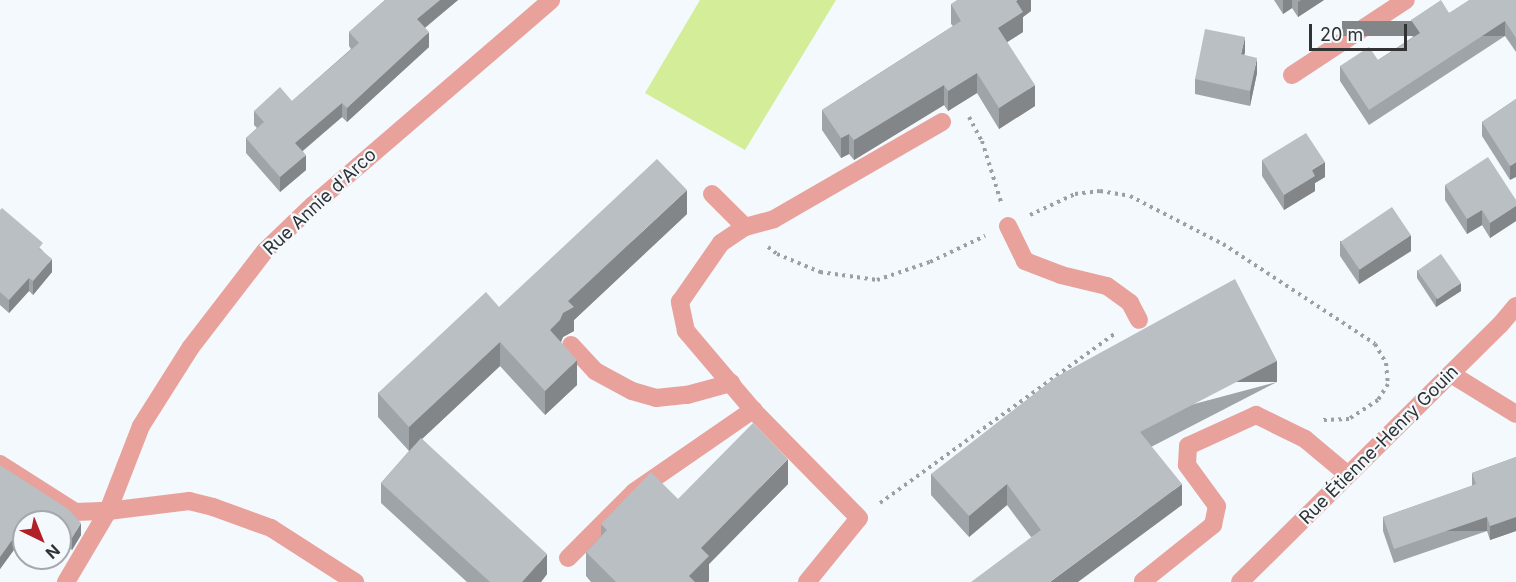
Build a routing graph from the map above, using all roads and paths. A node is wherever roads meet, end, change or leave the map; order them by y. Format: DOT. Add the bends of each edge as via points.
graph roads {
  1 [pos="551,0"];
  2 [pos="1406,0"];
  3 [pos="1292,75"];
  4 [pos="966,113"];
  5 [pos="942,122"];
  6 [pos="712,194"];
  7 [pos="1008,226"];
  8 [pos="745,227"];
  9 [pos="1516,306"];
  10 [pos="1138,320"];
  11 [pos="1101,342"];
  12 [pos="571,345"];
  13 [pos="1451,374"];
  14 [pos="731,383"];
  15 [pos="753,410"];
  16 [pos="1516,414"];
  17 [pos="0,464"];
  18 [pos="1348,475"];
  19 [pos="108,511"];
  20 [pos="859,518"];
  21 [pos="567,558"];
  22 [pos="1143,581"];
  23 [pos="66,582"];
  24 [pos="355,582"];
  25 [pos="807,582"];
  26 [pos="1240,582"];
  1 -- 19 [label="street, Rue Annie d'Arco" via="265,250 191,347 141,426"];
  2 -- 3 [label="street"];
  4 -- 7 [label="path" via="982,141"];
  5 -- 8 [label="street" via="774,219"];
  6 -- 8 [label="street"];
  7 -- 10 [label="street" via="1025,261 1107,286 1130,303"];
  8 -- 14 [label="street" via="722,243 680,302 686,331"];
  9 -- 13 [label="street, Rue Étienne-Henry Gouin"];
  11 -- 20 [label="path"];
  12 -- 14 [label="street" via="595,371 632,391 656,398 687,395"];
  13 -- 16 [label="street"];
  13 -- 18 [label="street, Rue Étienne-Henry Gouin"];
  14 -- 15 [label="street"];
  15 -- 20 [label="street"];
  15 -- 21 [label="street" via="634,492"];
  17 -- 19 [label="street" via="75,512"];
  18 -- 22 [label="street" via="1305,439 1256,415 1188,446 1187,465 1217,506 1213,525"];
  18 -- 26 [label="street, Rue Étienne-Henry Gouin"];
  19 -- 23 [label="street, Rue Annie d'Arco"];
  19 -- 24 [label="street" via="189,501 213,507 271,528"];
  20 -- 25 [label="street"];
}
